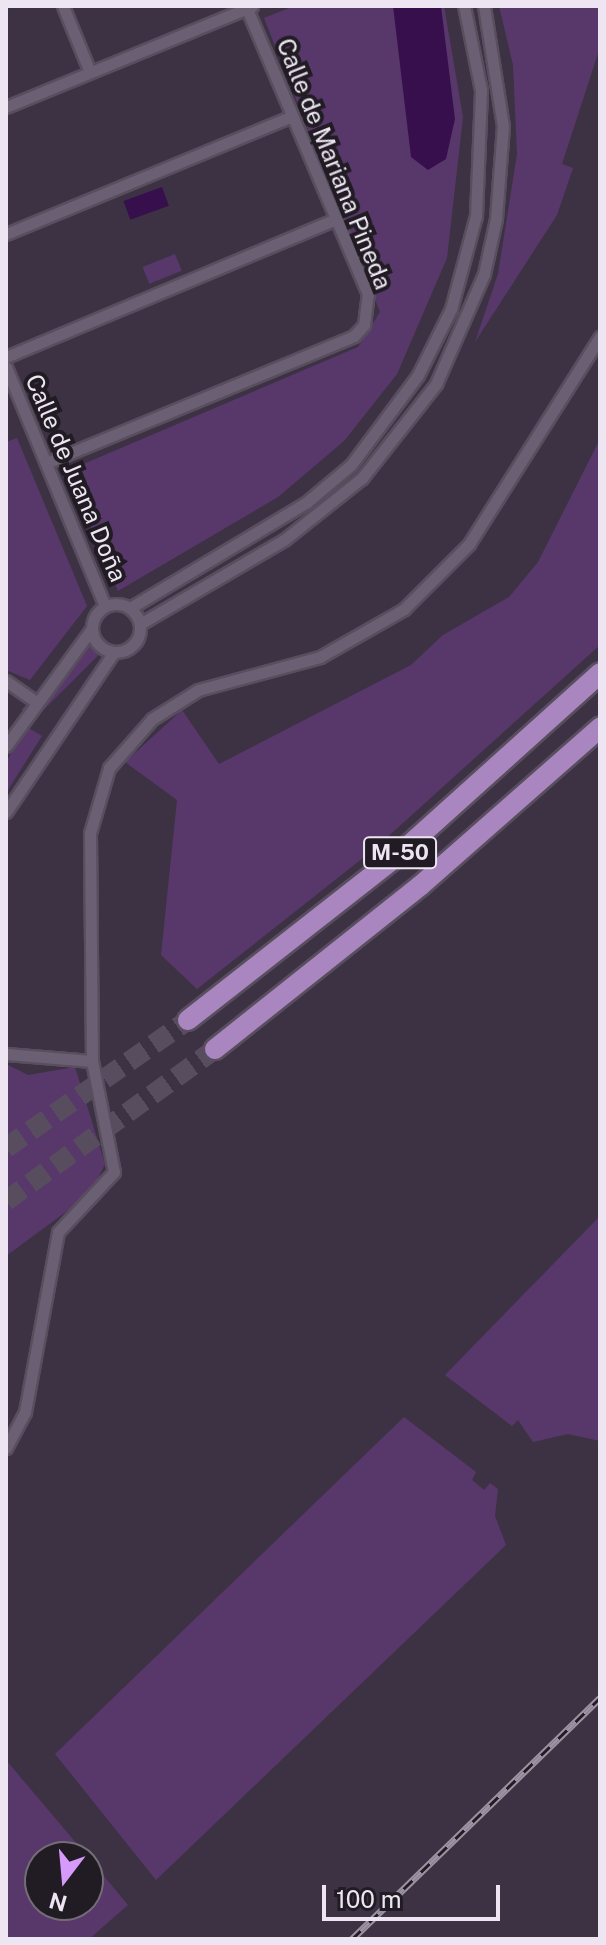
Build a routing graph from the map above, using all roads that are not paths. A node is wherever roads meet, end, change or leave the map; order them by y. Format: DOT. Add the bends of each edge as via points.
graph roads {
  1 [pos="63,6"];
  2 [pos="464,6"];
  3 [pos="484,6"];
  4 [pos="250,7"];
  5 [pos="90,72"];
  6 [pos="6,107"];
  7 [pos="292,116"];
  8 [pos="336,219"];
  9 [pos="6,234"];
  10 [pos="600,337"];
  11 [pos="6,357"];
  12 [pos="6,367"];
  13 [pos="46,463"];
  14 [pos="105,606"];
  15 [pos="130,608"];
  16 [pos="140,624"];
  17 [pos="91,630"];
  18 [pos="114,652"];
  19 [pos="600,673"];
  20 [pos="6,681"];
  21 [pos="35,701"];
  22 [pos="600,728"];
  23 [pos="6,746"];
  24 [pos="6,812"];
  25 [pos="188,1020"];
  26 [pos="215,1049"];
  27 [pos="6,1054"];
  28 [pos="92,1061"];
  29 [pos="6,1448"];
  1 -- 5 [label="street"];
  2 -- 15 [label="street" via="481,90 479,189 465,269 418,375 351,465 307,502"];
  3 -- 16 [label="street" via="503,126 496,219 484,274 436,384 362,478 284,540"];
  4 -- 5 [label="street"];
  4 -- 7 [label="street, Calle de Mariana Pineda"];
  5 -- 6 [label="street"];
  7 -- 8 [label="street, Calle de Mariana Pineda"];
  7 -- 9 [label="street"];
  8 -- 11 [label="street"];
  8 -- 13 [label="street, Calle de Mariana Pineda" via="368,294 364,325 354,336"];
  10 -- 28 [label="street" via="469,544 404,609 320,657 198,690 152,719 109,768 90,833"];
  12 -- 13 [label="street, Calle de Juana Doña"];
  13 -- 14 [label="street, Calle de Juana Doña"];
  14 -- 15 [label="street"];
  14 -- 17 [label="street"];
  15 -- 16 [label="street"];
  16 -- 18 [label="street" via="133,645"];
  17 -- 18 [label="street" via="100,646"];
  17 -- 21 [label="street"];
  18 -- 24 [label="street"];
  19 -- 25 [label="highway, M-50" via="396,857"];
  20 -- 21 [label="street"];
  21 -- 23 [label="street"];
  22 -- 26 [label="highway, M-50" via="420,886"];
  27 -- 28 [label="street"];
  28 -- 29 [label="street" via="114,1172 58,1232 25,1412"];
}
